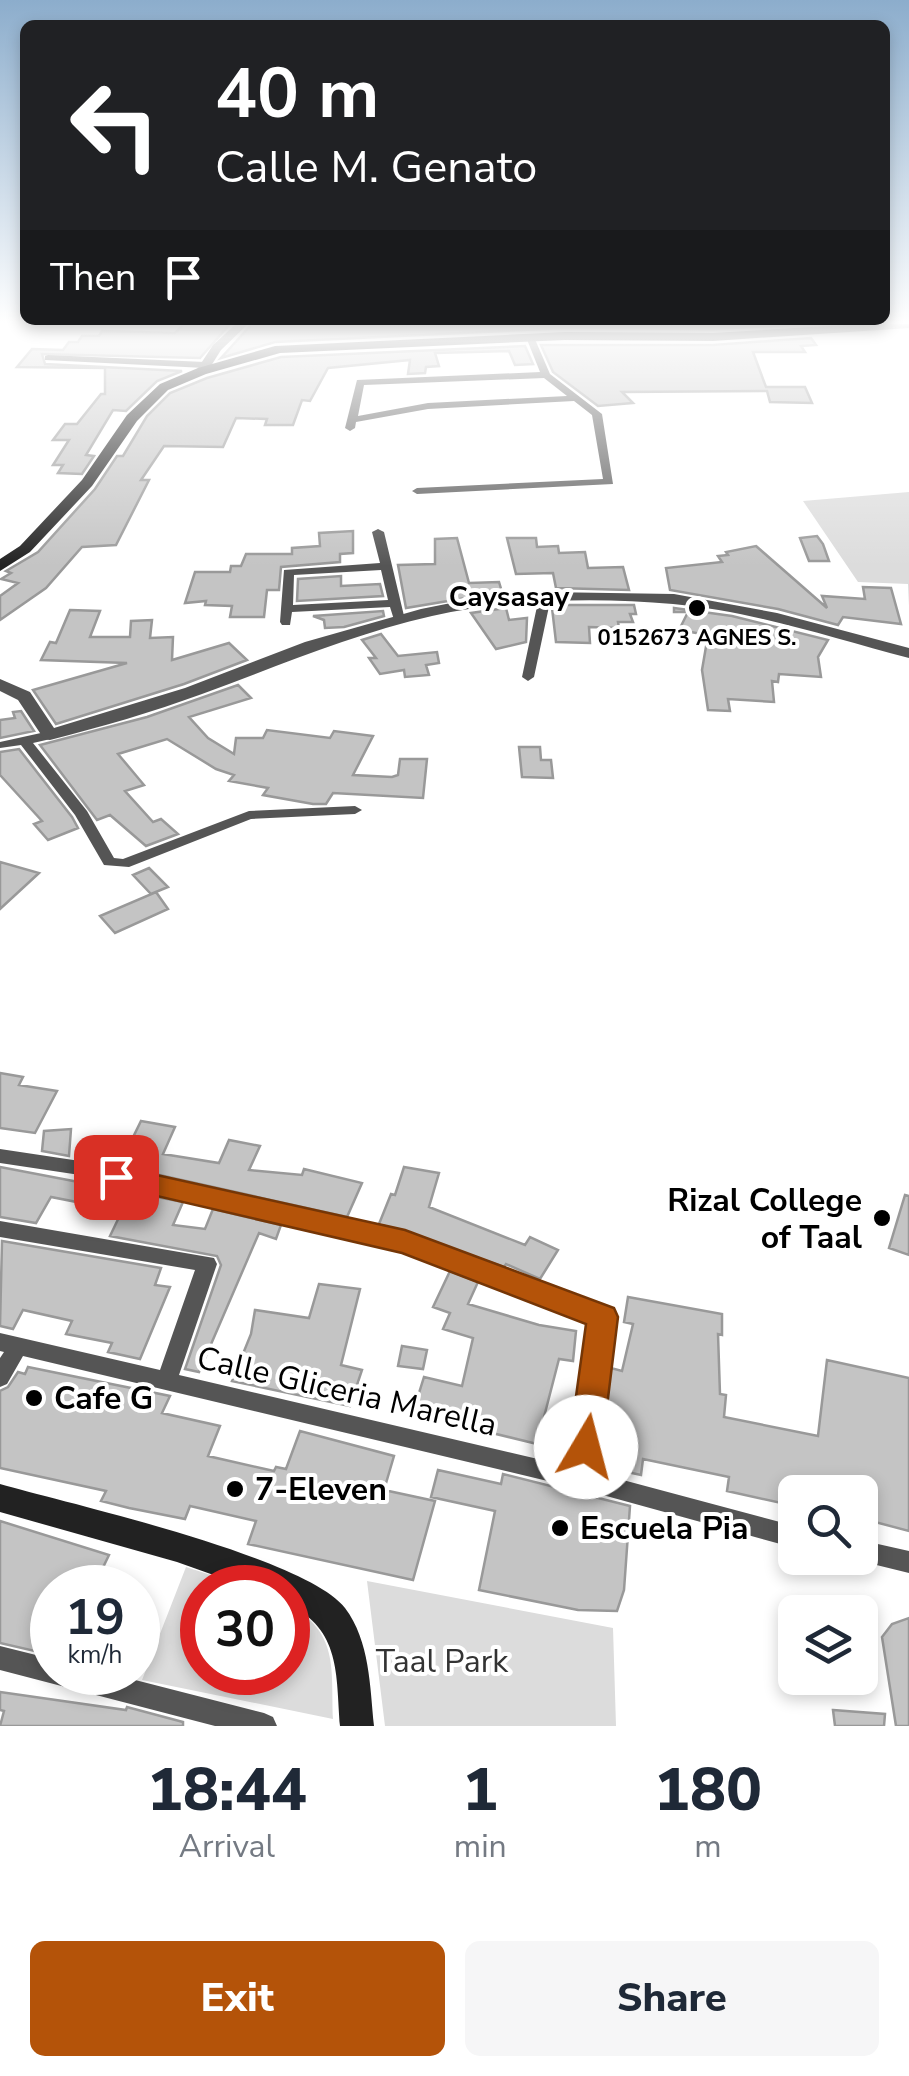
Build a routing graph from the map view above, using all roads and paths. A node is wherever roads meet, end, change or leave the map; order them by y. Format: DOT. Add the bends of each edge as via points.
graph roads {
  1 [pos="143,405"];
  2 [pos="355,405"];
  3 [pos="455,405"];
  4 [pos="585,405"];
  5 [pos="418,491"];
  6 [pos="378,532"];
  7 [pos="0,566"];
  8 [pos="386,566"];
  9 [pos="546,597"];
  10 [pos="397,612"];
  11 [pos="909,653"];
  12 [pos="528,677"];
  13 [pos="0,684"];
  14 [pos="50,735"];
  15 [pos="25,741"];
  16 [pos="4,745"];
  17 [pos="355,810"];
  18 [pos="0,1156"];
  19 [pos="0,1230"];
  20 [pos="9,1344"];
  21 [pos="0,1378"];
  22 [pos="166,1382"];
  23 [pos="581,1479"];
  24 [pos="0,1498"];
  25 [pos="778,1532"];
  26 [pos="878,1555"];
  27 [pos="909,1562"];
  28 [pos="0,1658"];
  29 [pos="181,1717"];
  30 [pos="264,1726"];
  31 [pos="357,1726"];
  1 -- 7 [label="main road" via="87,483"];
  2 -- 3 [label="street" via="350,424"];
  4 -- 5 [label="street" via="597,414 610,482 604,486"];
  6 -- 8 [label="street"];
  8 -- 10 [label="street"];
  8 -- 10 [label="street" via="288,572 287,615"];
  9 -- 10 [label="street"];
  9 -- 11 [label="street" via="674,599"];
  9 -- 12 [label="street"];
  10 -- 14 [label="street" via="190,692"];
  13 -- 14 [label="street" via="24,696"];
  14 -- 15 [label="street"];
  15 -- 16 [label="street"];
  15 -- 17 [label="street" via="82,814 109,862 124,864 248,814"];
  18 -- 23 [label="street" via="405,1242 603,1317"];
  19 -- 22 [label="street" via="207,1264"];
  20 -- 21 [label="street"];
  20 -- 22 [label="street, Calle Gliceria Marella"];
  22 -- 23 [label="street, Calle Gliceria Marella"];
  23 -- 25 [label="street, Calle Gliceria Marella"];
  24 -- 31 [label="main road" via="310,1597 342,1632"];
  26 -- 27 [label="street"];
  28 -- 29 [label="street"];
  29 -- 30 [label="street"];
}
